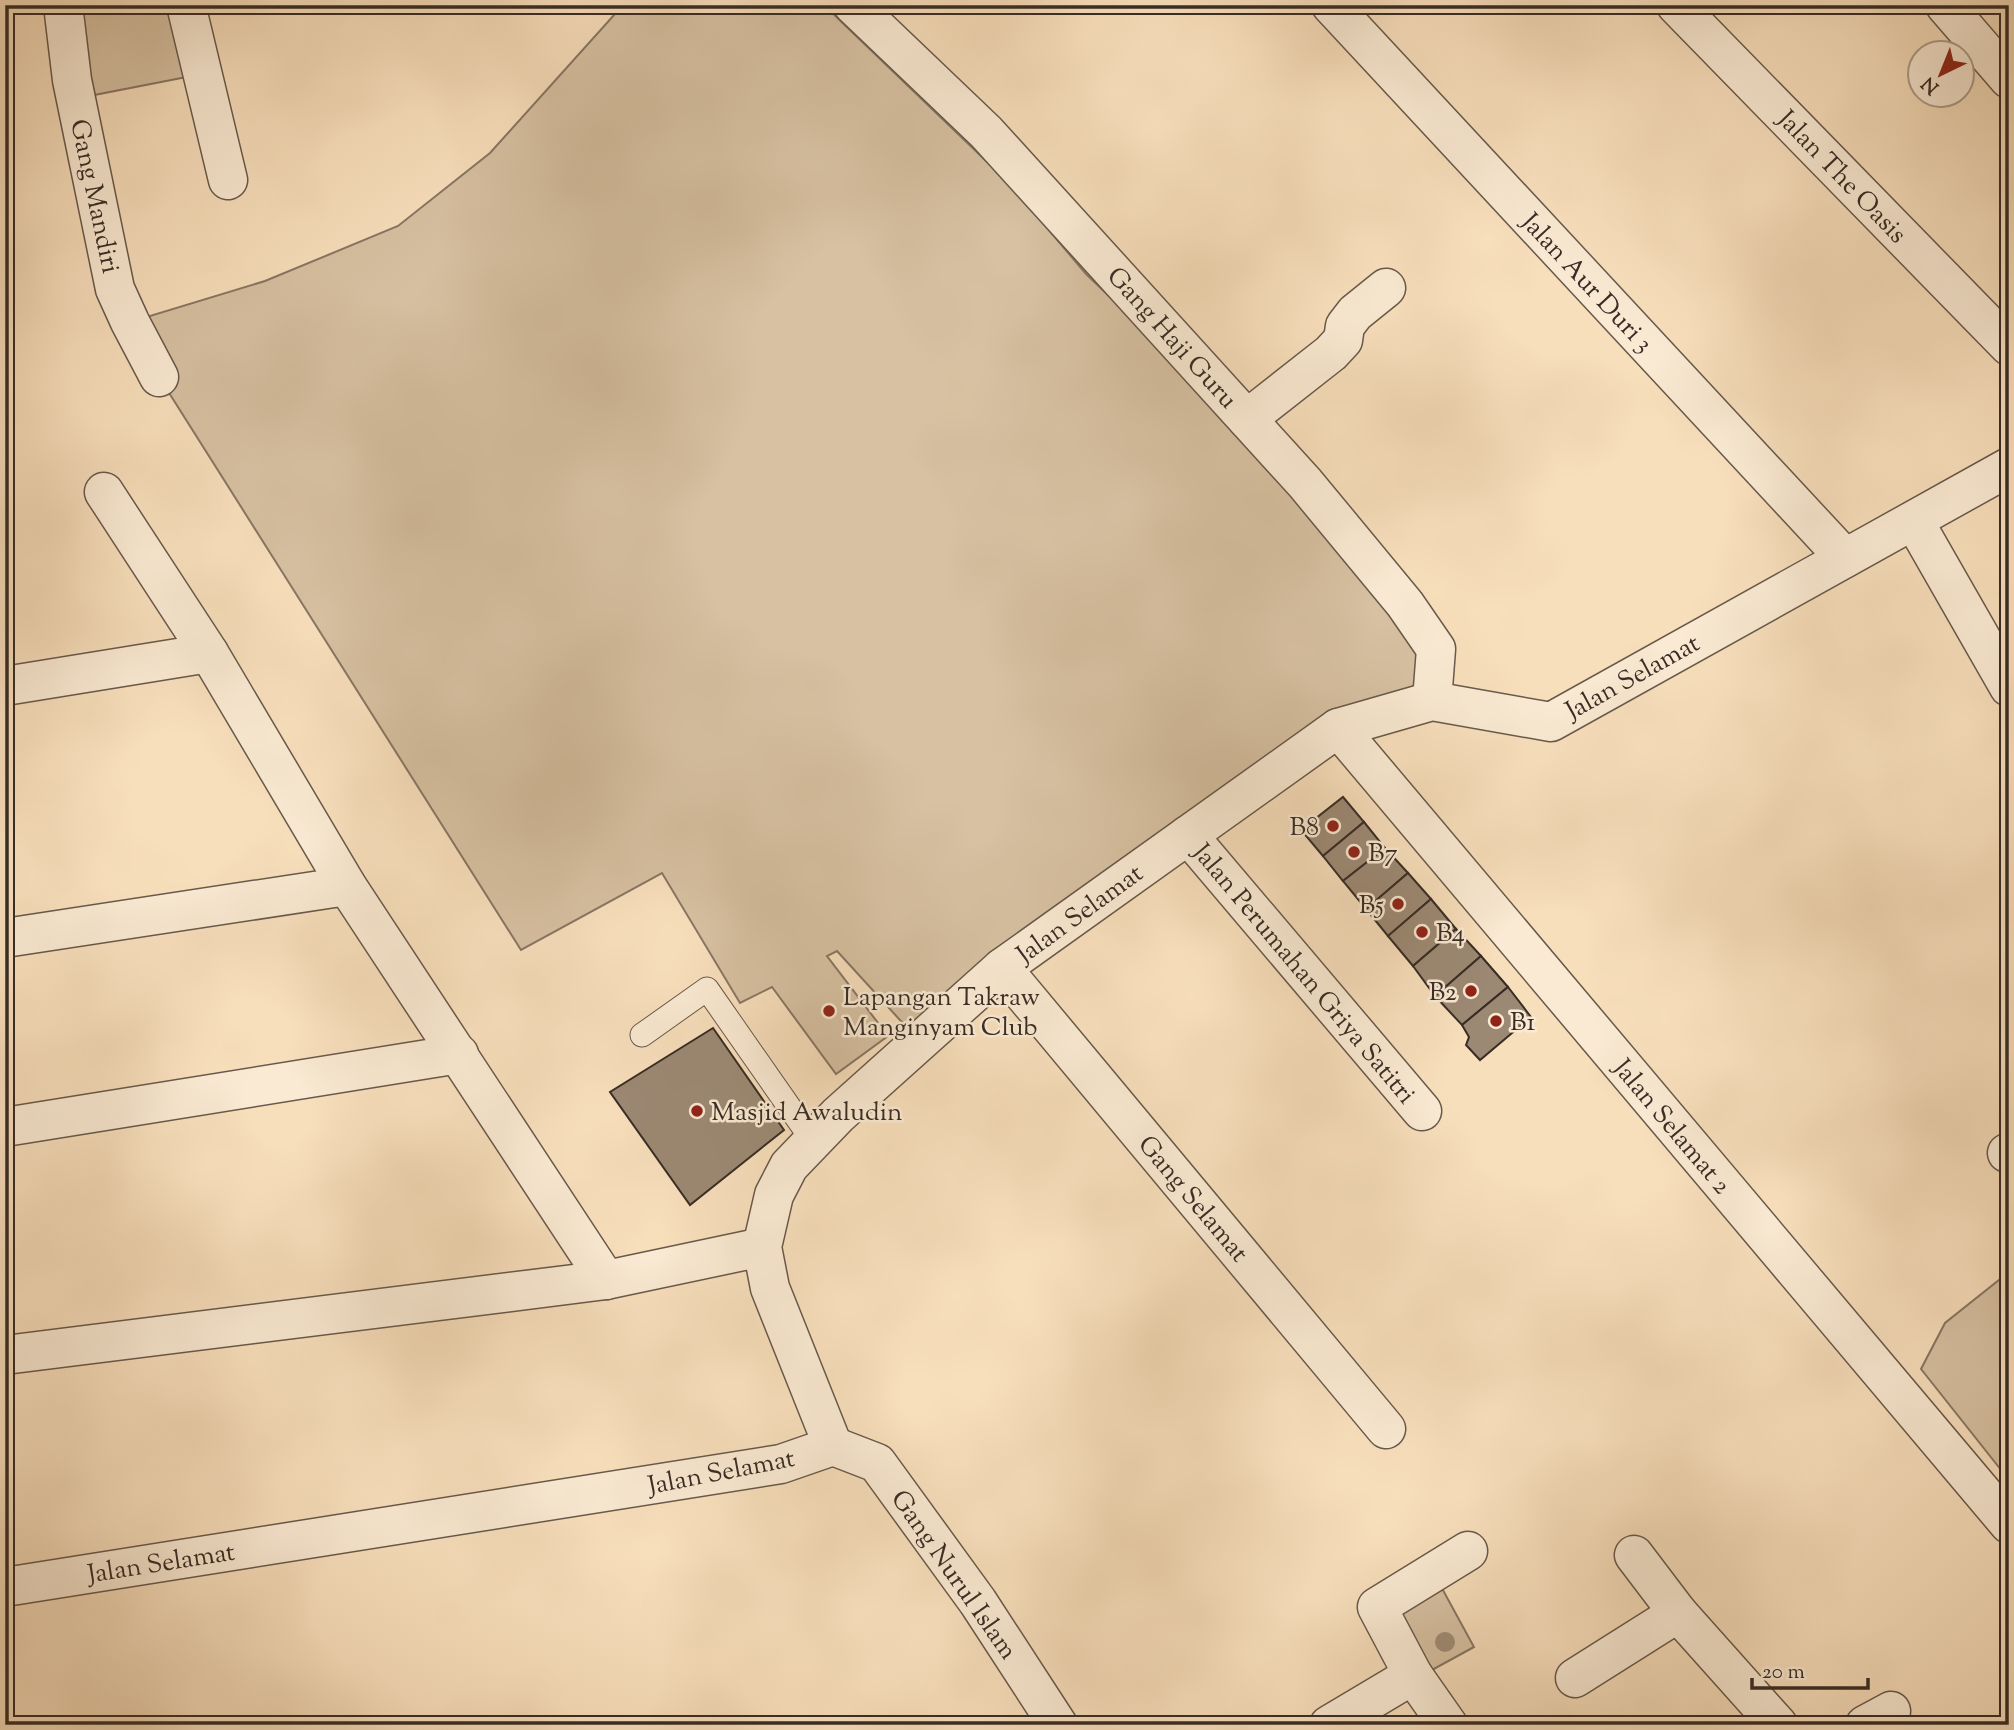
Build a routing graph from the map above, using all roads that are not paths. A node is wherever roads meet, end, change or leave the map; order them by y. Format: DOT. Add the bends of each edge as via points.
graph roads {
  1 [pos="63,5"];
  2 [pos="186,5"];
  3 [pos="853,5"];
  4 [pos="1331,5"];
  5 [pos="1676,5"];
  6 [pos="1945,5"];
  7 [pos="2009,79"];
  8 [pos="228,180"];
  9 [pos="1386,288"];
  10 [pos="2009,346"];
  11 [pos="159,377"];
  12 [pos="1247,419"];
  13 [pos="2009,467"];
  14 [pos="104,492"];
  15 [pos="1914,521"];
  16 [pos="1845,558"];
  17 [pos="209,653"];
  18 [pos="5,686"];
  19 [pos="2009,687"];
  20 [pos="1432,701"];
  21 [pos="1338,728"];
  22 [pos="1188,835"];
  23 [pos="347,886"];
  24 [pos="5,938"];
  25 [pos="1002,968"];
  26 [pos="642,1035"];
  27 [pos="459,1054"];
  28 [pos="1422,1111"];
  29 [pos="5,1128"];
  30 [pos="813,1141"];
  31 [pos="762,1247"];
  32 [pos="606,1280"];
  33 [pos="5,1355"];
  34 [pos="1386,1429"];
  35 [pos="833,1446"];
  36 [pos="2009,1524"];
  37 [pos="1468,1551"];
  38 [pos="1634,1555"];
  39 [pos="5,1587"];
  40 [pos="1678,1613"];
  41 [pos="1413,1675"];
  42 [pos="1575,1678"];
  43 [pos="1058,1725"];
  44 [pos="1329,1725"];
  45 [pos="1448,1725"];
  46 [pos="1778,1725"];
  1 -- 11 [label="street, Gang Mandiri" via="72,80 115,289"];
  2 -- 8 [label="street"];
  3 -- 12 [label="street, Gang Haji Guru" via="986,132"];
  4 -- 16 [label="street, Jalan Aur Duri 3"];
  5 -- 10 [label="street, Jalan The Oasis"];
  6 -- 7 [label="street"];
  9 -- 12 [label="street" via="1355,313 1345,326 1343,340 1331,353"];
  12 -- 20 [label="street, Gang Haji Guru" via="1405,604 1437,649"];
  13 -- 15 [label="street, Jalan Selamat"];
  14 -- 17 [label="street"];
  15 -- 16 [label="street, Jalan Selamat"];
  15 -- 19 [label="street"];
  16 -- 20 [label="street, Jalan Selamat" via="1551,722"];
  17 -- 18 [label="street"];
  17 -- 23 [label="street"];
  20 -- 21 [label="street, Jalan Selamat"];
  21 -- 22 [label="street, Jalan Selamat"];
  21 -- 36 [label="street, Jalan Selamat 2"];
  22 -- 25 [label="street, Jalan Selamat"];
  22 -- 28 [label="street, Jalan Perumahan Griya Satitri"];
  23 -- 24 [label="street"];
  23 -- 27 [label="street"];
  25 -- 30 [label="street, Jalan Selamat"];
  25 -- 34 [label="street, Gang Selamat"];
  26 -- 30 [label="lane" via="707,989"];
  27 -- 29 [label="street"];
  27 -- 32 [label="street"];
  30 -- 31 [label="street, Jalan Selamat" via="789,1166 774,1195"];
  31 -- 32 [label="street"];
  31 -- 35 [label="street, Jalan Selamat" via="770,1288"];
  32 -- 33 [label="street"];
  35 -- 39 [label="street, Jalan Selamat" via="781,1464"];
  35 -- 43 [label="street, Gang Nurul Islam" via="877,1463 978,1602"];
  37 -- 41 [label="street" via="1377,1607"];
  38 -- 40 [label="street"];
  40 -- 42 [label="street"];
  40 -- 46 [label="street"];
  41 -- 44 [label="street"];
  41 -- 45 [label="street"];
}
